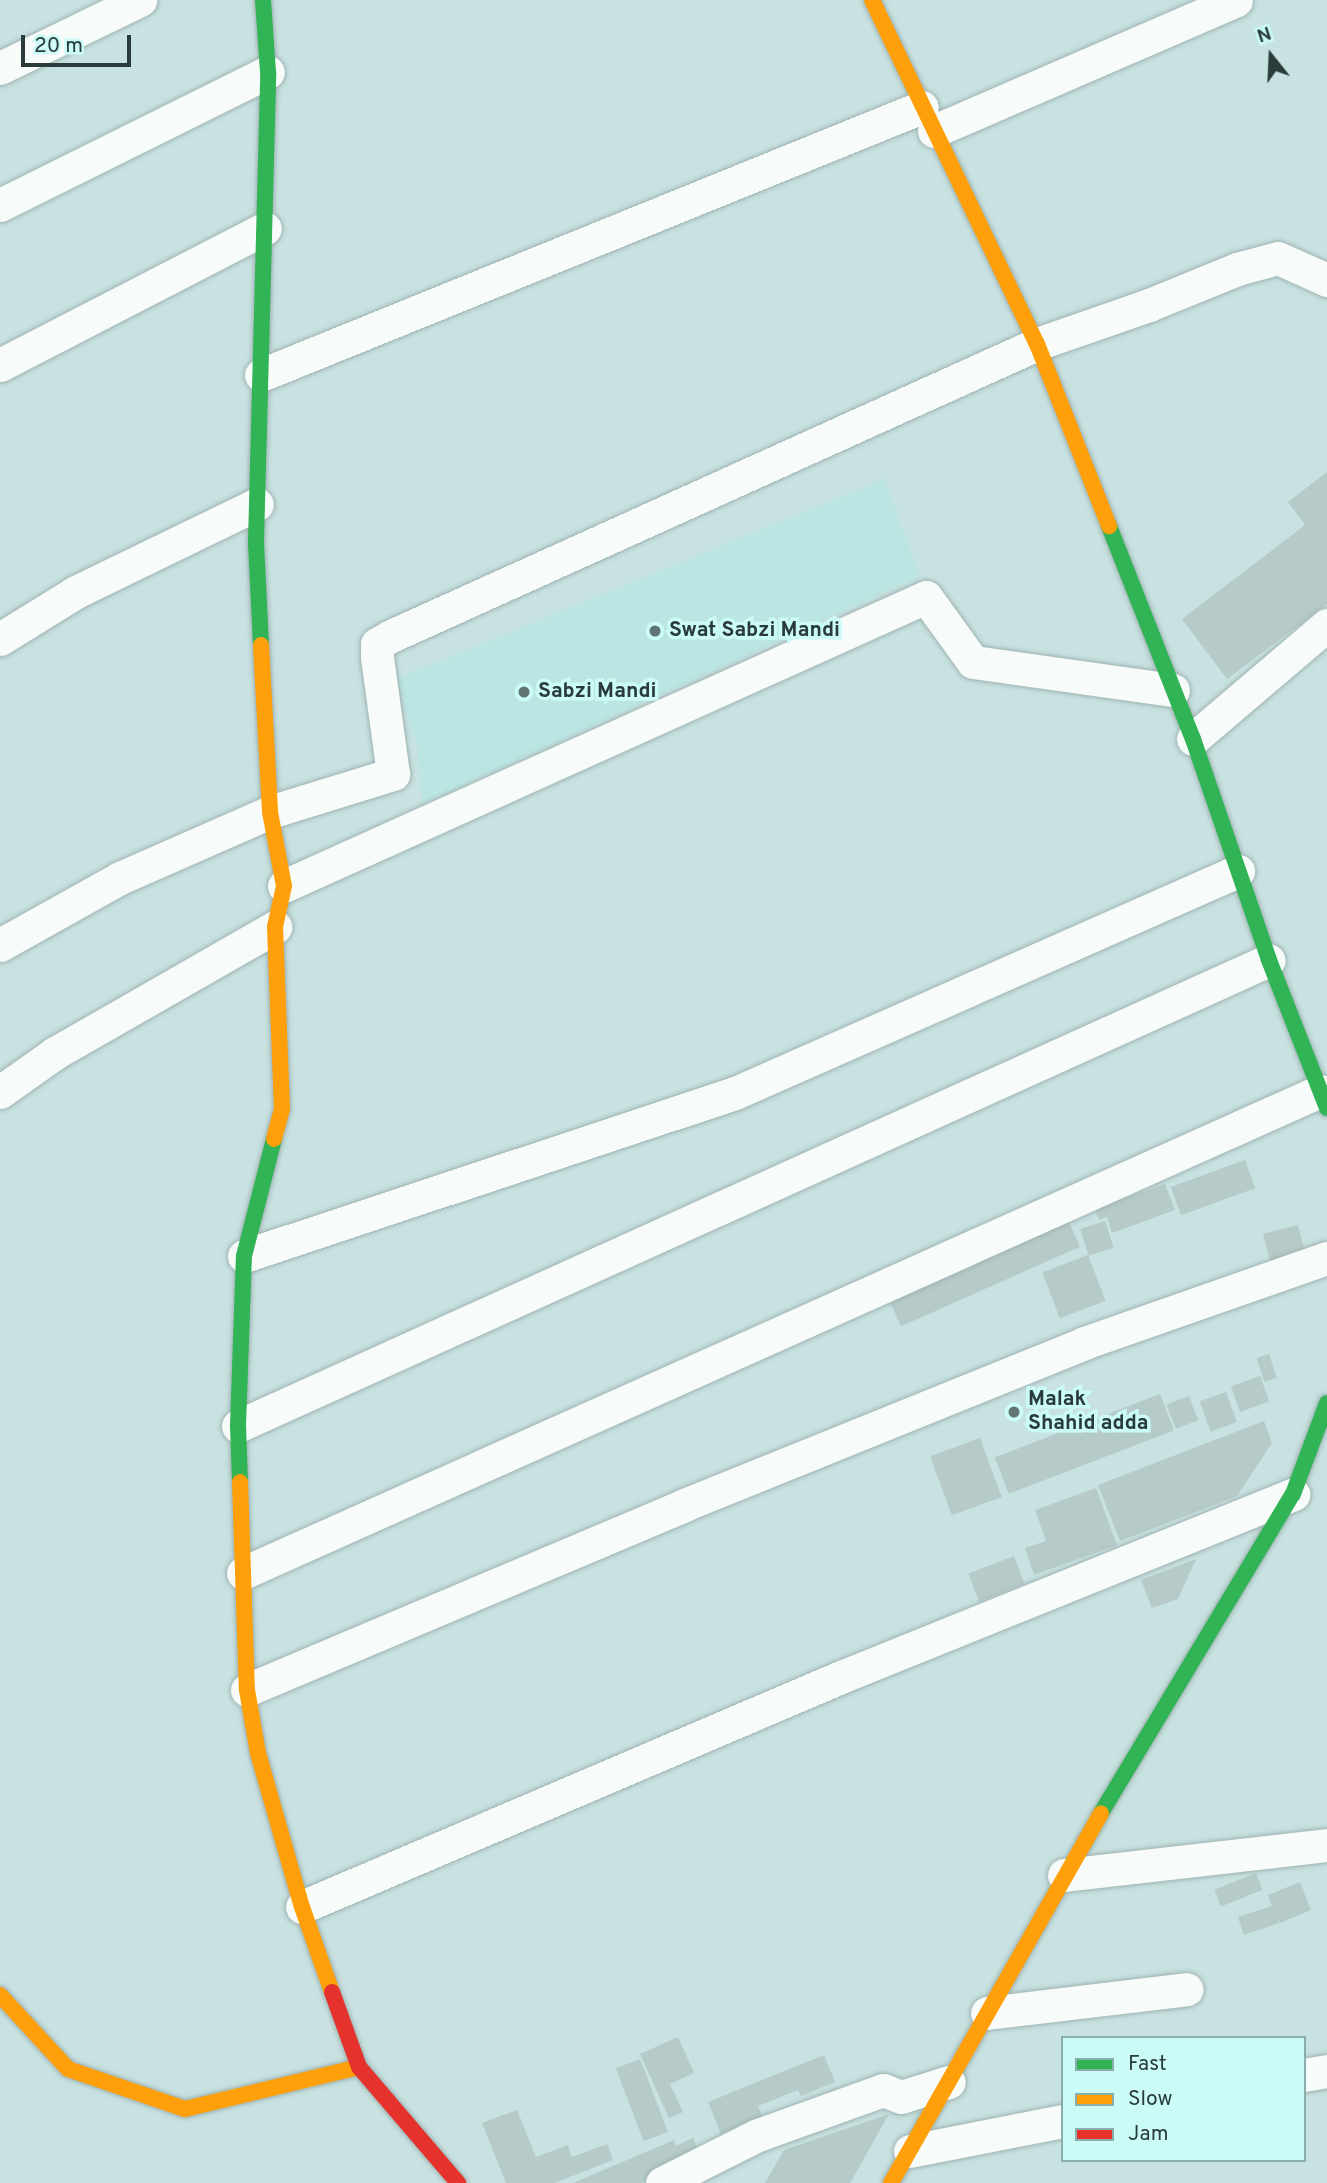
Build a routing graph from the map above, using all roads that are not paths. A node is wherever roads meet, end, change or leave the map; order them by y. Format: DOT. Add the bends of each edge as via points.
graph roads {
  1 [pos="141,0"];
  2 [pos="263,0"];
  3 [pos="872,0"];
  4 [pos="1236,0"];
  5 [pos="0,68"];
  6 [pos="268,72"];
  7 [pos="928,119"];
  8 [pos="0,205"];
  9 [pos="265,228"];
  10 [pos="1327,280"];
  11 [pos="1037,344"];
  12 [pos="0,365"];
  13 [pos="261,375"];
  14 [pos="257,504"];
  15 [pos="1327,625"];
  16 [pos="0,639"];
  17 [pos="1173,690"];
  18 [pos="1192,739"];
  19 [pos="270,812"];
  20 [pos="1238,871"];
  21 [pos="284,886"];
  22 [pos="275,927"];
  23 [pos="0,945"];
  24 [pos="1269,960"];
  25 [pos="0,1092"];
  26 [pos="1324,1100"];
  27 [pos="244,1256"];
  28 [pos="1327,1258"];
  29 [pos="1327,1403"];
  30 [pos="238,1426"];
  31 [pos="1293,1494"];
  32 [pos="243,1573"];
  33 [pos="247,1690"];
  34 [pos="1327,1845"];
  35 [pos="1064,1875"];
  36 [pos="302,1907"];
  37 [pos="1187,1989"];
  38 [pos="0,1995"];
  39 [pos="987,2012"];
  40 [pos="359,2067"];
  41 [pos="1327,2071"];
  42 [pos="1306,2075"];
  43 [pos="949,2082"];
  44 [pos="1061,2122"];
  45 [pos="910,2151"];
  46 [pos="458,2183"];
  47 [pos="662,2183"];
  48 [pos="891,2183"];
  1 -- 5 [label="street"];
  2 -- 6 [label="main road"];
  3 -- 7 [label="main road"];
  4 -- 7 [label="street"];
  6 -- 8 [label="street"];
  6 -- 9 [label="main road"];
  7 -- 11 [label="main road"];
  7 -- 13 [label="street"];
  9 -- 12 [label="street"];
  9 -- 13 [label="main road"];
  10 -- 11 [label="street" via="1278,258"];
  11 -- 17 [label="main road"];
  11 -- 19 [label="street" via="377,644 393,774"];
  13 -- 14 [label="main road"];
  14 -- 16 [label="street" via="76,592"];
  14 -- 19 [label="main road"];
  15 -- 18 [label="street"];
  17 -- 18 [label="main road"];
  17 -- 21 [label="street" via="973,662 926,597"];
  18 -- 20 [label="main road"];
  19 -- 21 [label="main road"];
  19 -- 23 [label="street" via="120,878"];
  20 -- 24 [label="main road"];
  20 -- 27 [label="street" via="735,1093"];
  21 -- 22 [label="main road"];
  22 -- 25 [label="street" via="55,1053"];
  22 -- 27 [label="main road" via="282,1109"];
  24 -- 26 [label="main road"];
  24 -- 30 [label="street"];
  26 -- 32 [label="street"];
  27 -- 30 [label="main road"];
  28 -- 33 [label="street" via="1084,1343 684,1505"];
  29 -- 31 [label="main road"];
  30 -- 32 [label="main road"];
  31 -- 35 [label="main road"];
  31 -- 36 [label="street" via="841,1677"];
  32 -- 33 [label="main road"];
  33 -- 36 [label="main road" via="258,1753"];
  34 -- 35 [label="street"];
  35 -- 39 [label="main road"];
  36 -- 40 [label="main road"];
  37 -- 39 [label="street"];
  38 -- 40 [label="main road" via="68,2069 185,2109"];
  39 -- 43 [label="main road"];
  40 -- 46 [label="main road"];
  41 -- 42 [label="street"];
  43 -- 45 [label="main road"];
  43 -- 47 [label="street" via="901,2097 883,2090 758,2135"];
  44 -- 45 [label="street"];
  45 -- 48 [label="main road"];
}
